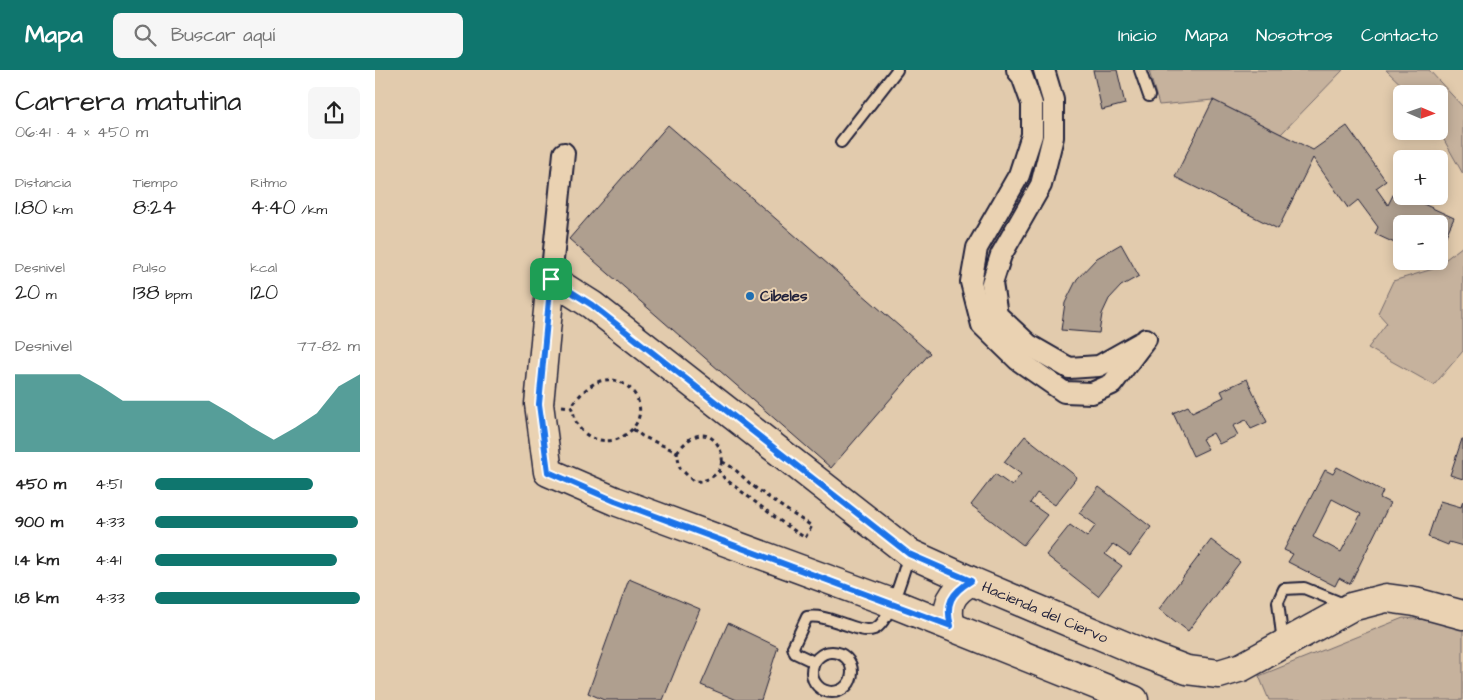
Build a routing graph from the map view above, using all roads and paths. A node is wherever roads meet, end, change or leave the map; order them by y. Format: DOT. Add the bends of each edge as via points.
graph roads {
  1 [pos="897,70"];
  2 [pos="1044,70"];
  3 [pos="1140,70"];
  4 [pos="1022,72"];
  5 [pos="1149,96"];
  6 [pos="841,142"];
  7 [pos="564,153"];
  8 [pos="551,279"];
  9 [pos="539,404"];
  10 [pos="571,407"];
  11 [pos="633,429"];
  12 [pos="677,452"];
  13 [pos="722,462"];
  14 [pos="719,471"];
  15 [pos="909,554"];
  16 [pos="971,581"];
  17 [pos="892,603"];
  18 [pos="1351,607"];
  19 [pos="1463,614"];
  20 [pos="951,626"];
  21 [pos="1283,645"];
  22 [pos="814,662"];
  23 [pos="1134,700"];
  1 -- 6 [label="lane"];
  2 -- 4 [label="street" via="1053,100 1053,137 1041,185 1001,255 992,283 995,307 997,315 1029,345 1069,368 1099,366 1146,339 1112,384 1092,393 1063,392 1018,360 982,325 971,282 977,248 1019,175 1031,135 1032,104"];
  3 -- 5 [label="lane"];
  7 -- 8 [label="street"];
  8 -- 9 [label="street"];
  8 -- 15 [label="street, Hacienda del Ciervo" via="592,305"];
  9 -- 10 [label="path"];
  9 -- 17 [label="street" via="548,472 615,501"];
  10 -- 11 [label="path" via="582,431 597,440 618,440"];
  10 -- 11 [label="path" via="595,383 606,380 620,382 632,390 638,403 639,418"];
  11 -- 12 [label="path"];
  12 -- 13 [label="path" via="693,436 702,435 718,445"];
  12 -- 14 [label="path" via="680,468 693,481 710,478"];
  13 -- 14 [label="path"];
  13 -- 14 [label="path" via="812,526 805,538 745,495"];
  15 -- 16 [label="street, Hacienda del Ciervo"];
  15 -- 17 [label="lane"];
  16 -- 20 [label="street" via="952,597 947,612"];
  16 -- 21 [label="street, Hacienda del Ciervo" via="1187,670 1219,674 1243,667"];
  17 -- 20 [label="street"];
  17 -- 22 [label="lane" via="880,626 872,630 858,629 817,615 807,616 793,647 795,652"];
  18 -- 19 [label="street, Hacienda del Ciervo" via="1386,598"];
  18 -- 21 [label="street, Hacienda del Ciervo"];
  18 -- 21 [label="lane" via="1304,588 1285,589 1278,602"];
  20 -- 23 [label="street"];
  22 -- 22 [label="lane" via="813,678 822,690 838,692 851,682 852,666 843,654 827,652"];
}
